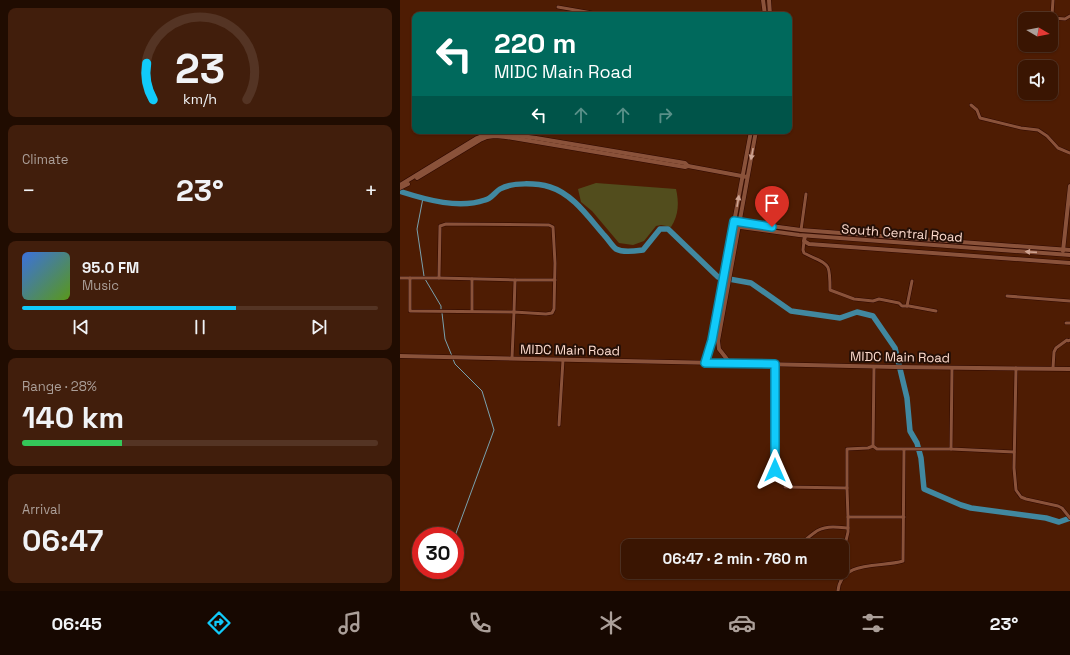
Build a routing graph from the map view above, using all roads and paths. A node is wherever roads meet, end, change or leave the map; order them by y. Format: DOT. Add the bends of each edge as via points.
graph roads {
  1 [pos="763,0"];
  2 [pos="769,0"];
  3 [pos="1054,0"];
  4 [pos="558,7"];
  5 [pos="587,12"];
  6 [pos="765,12"];
  7 [pos="770,12"];
  8 [pos="1070,16"];
  9 [pos="971,105"];
  10 [pos="751,134"];
  11 [pos="755,134"];
  12 [pos="478,140"];
  13 [pos="1070,153"];
  14 [pos="745,176"];
  15 [pos="400,185"];
  16 [pos="1070,186"];
  17 [pos="400,188"];
  18 [pos="806,194"];
  19 [pos="734,223"];
  20 [pos="740,224"];
  21 [pos="800,230"];
  22 [pos="805,238"];
  23 [pos="936,243"];
  24 [pos="1063,249"];
  25 [pos="1070,250"];
  26 [pos="1063,255"];
  27 [pos="1070,255"];
  28 [pos="1070,263"];
  29 [pos="400,278"];
  30 [pos="410,278"];
  31 [pos="438,278"];
  32 [pos="472,279"];
  33 [pos="515,280"];
  34 [pos="555,280"];
  35 [pos="912,281"];
  36 [pos="1007,296"];
  37 [pos="1070,301"];
  38 [pos="907,306"];
  39 [pos="472,311"];
  40 [pos="936,311"];
  41 [pos="514,312"];
  42 [pos="1066,323"];
  43 [pos="1070,323"];
  44 [pos="1070,340"];
  45 [pos="400,356"];
  46 [pos="512,358"];
  47 [pos="563,360"];
  48 [pos="705,363"];
  49 [pos="730,363"];
  50 [pos="775,364"];
  51 [pos="874,366"];
  52 [pos="952,368"];
  53 [pos="1016,368"];
  54 [pos="1053,368"];
  55 [pos="1070,369"];
  56 [pos="559,425"];
  57 [pos="873,446"];
  58 [pos="951,449"];
  59 [pos="904,450"];
  60 [pos="1014,452"];
  61 [pos="775,470"];
  62 [pos="784,487"];
  63 [pos="847,488"];
  64 [pos="848,517"];
  65 [pos="904,517"];
  66 [pos="1069,517"];
  67 [pos="848,528"];
  68 [pos="807,539"];
  69 [pos="847,539"];
  70 [pos="841,580"];
  71 [pos="838,591"];
  1 -- 6 [label="street"];
  2 -- 7 [label="street"];
  3 -- 8 [label="street" via="1053,18 1065,19"];
  4 -- 5 [label="street"];
  9 -- 13 [label="street" via="977,110 980,118 1038,130 1058,148"];
  10 -- 14 [label="street"];
  11 -- 14 [label="street, one-way"];
  12 -- 14 [label="street" via="495,136 506,137"];
  12 -- 15 [label="street"];
  12 -- 17 [label="street"];
  19 -- 14 [label="street, one-way"];
  14 -- 20 [label="street"];
  16 -- 24 [label="street"];
  18 -- 21 [label="street"];
  19 -- 20 [label="street, South Central Road"];
  19 -- 48 [label="street" via="712,340"];
  20 -- 21 [label="street, South Central Road"];
  20 -- 22 [label="street, South Central Road"];
  20 -- 49 [label="street" via="718,345"];
  21 -- 23 [label="street, South Central Road"];
  22 -- 23 [label="street, South Central Road"];
  22 -- 28 [label="street" via="809,244"];
  22 -- 38 [label="street" via="804,253 829,267 830,290 854,299 879,299"];
  23 -- 24 [label="street, South Central Road"];
  26 -- 23 [label="street, South Central Road, one-way"];
  24 -- 25 [label="street, South Central Road"];
  24 -- 26 [label="street"];
  26 -- 27 [label="street, South Central Road"];
  29 -- 30 [label="street"];
  30 -- 31 [label="street"];
  30 -- 39 [label="street" via="410,311"];
  31 -- 32 [label="street"];
  31 -- 34 [label="street" via="440,226 549,225 553,227 554,234"];
  32 -- 33 [label="street"];
  32 -- 39 [label="street"];
  33 -- 34 [label="street"];
  33 -- 41 [label="street"];
  34 -- 41 [label="street" via="552,313"];
  35 -- 38 [label="street"];
  36 -- 37 [label="street"];
  38 -- 40 [label="street"];
  39 -- 41 [label="street"];
  41 -- 46 [label="street"];
  42 -- 43 [label="street"];
  44 -- 54 [label="street" via="1056,348"];
  45 -- 46 [label="street, MIDC Main Road"];
  46 -- 47 [label="street, MIDC Main Road"];
  47 -- 48 [label="street, MIDC Main Road"];
  47 -- 56 [label="street"];
  48 -- 49 [label="street, MIDC Main Road"];
  49 -- 50 [label="street, MIDC Main Road"];
  50 -- 51 [label="street, MIDC Main Road"];
  50 -- 61 [label="street"];
  51 -- 52 [label="street, MIDC Main Road"];
  51 -- 57 [label="street"];
  52 -- 53 [label="street, MIDC Main Road"];
  52 -- 58 [label="street"];
  53 -- 54 [label="street, MIDC Main Road"];
  53 -- 60 [label="street"];
  54 -- 55 [label="street, MIDC Main Road"];
  57 -- 59 [label="street" via="877,449"];
  57 -- 63 [label="street" via="847,449"];
  58 -- 59 [label="street"];
  58 -- 60 [label="street"];
  59 -- 65 [label="street"];
  60 -- 66 [label="street" via="1014,476 1018,494 1026,499 1058,506"];
  62 -- 63 [label="street"];
  63 -- 64 [label="street"];
  64 -- 65 [label="street"];
  64 -- 67 [label="street"];
  65 -- 70 [label="street" via="903,561 863,566 850,571"];
  67 -- 68 [label="street" via="826,527"];
  67 -- 69 [label="street"];
  70 -- 71 [label="street"];
}
